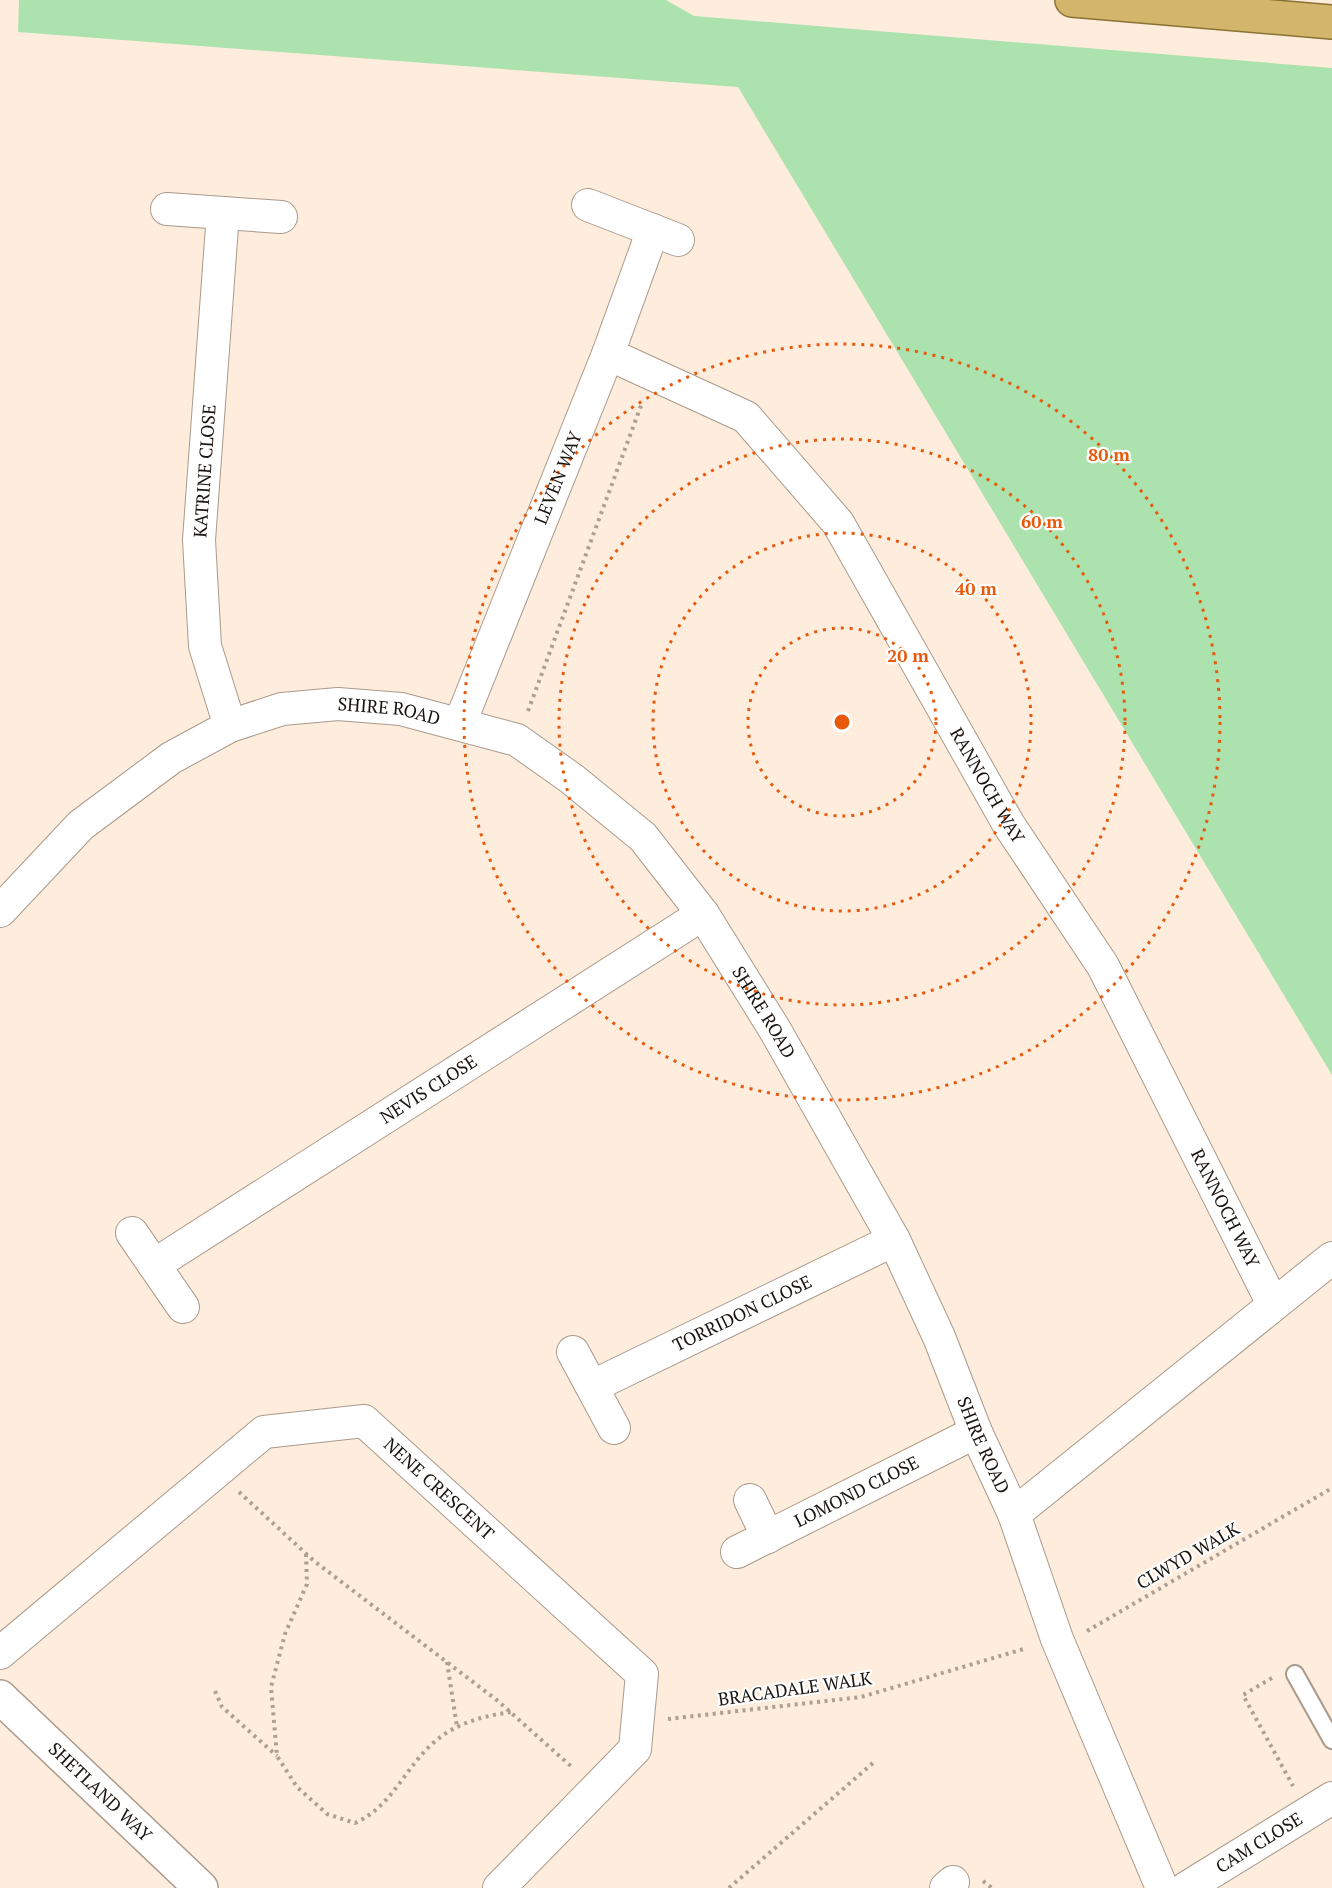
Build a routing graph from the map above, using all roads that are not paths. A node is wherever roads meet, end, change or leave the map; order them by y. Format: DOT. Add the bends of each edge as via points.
graph roads {
  1 [pos="1072,0"];
  2 [pos="1332,22"];
  3 [pos="588,205"];
  4 [pos="167,209"];
  5 [pos="223,213"];
  6 [pos="281,217"];
  7 [pos="609,354"];
  8 [pos="460,723"];
  9 [pos="230,726"];
  10 [pos="0,910"];
  11 [pos="703,914"];
  12 [pos="132,1233"];
  13 [pos="894,1240"];
  14 [pos="1332,1258"];
  15 [pos="154,1265"];
  16 [pos="1273,1304"];
  17 [pos="183,1307"];
  18 [pos="573,1352"];
  19 [pos="593,1386"];
  20 [pos="614,1428"];
  21 [pos="976,1432"];
  22 [pos="750,1500"];
  23 [pos="1014,1514"];
  24 [pos="768,1537"];
  25 [pos="737,1552"];
  26 [pos="0,1653"];
  27 [pos="1288,1674"];
  28 [pos="0,1696"];
  29 [pos="1332,1740"];
  30 [pos="1320,1805"];
  31 [pos="201,1888"];
  32 [pos="499,1888"];
  33 [pos="1162,1888"];
  34 [pos="1186,1888"];
  1 -- 2 [label="highway"];
  3 -- 7 [label="street, LEVEN WAY" via="666,235"];
  4 -- 5 [label="street"];
  5 -- 6 [label="street"];
  5 -- 9 [label="street, KATRINE CLOSE" via="199,540 205,646"];
  7 -- 8 [label="street, LEVEN WAY"];
  7 -- 16 [label="street, RANNOCH WAY" via="746,417 838,523 1009,825 1103,966"];
  8 -- 9 [label="street, SHIRE ROAD" via="402,709 338,704 282,709"];
  8 -- 11 [label="street, SHIRE ROAD" via="517,740 572,779 643,837"];
  9 -- 10 [label="street, SHIRE ROAD" via="171,758 81,825"];
  11 -- 13 [label="street, SHIRE ROAD" via="775,1030"];
  11 -- 15 [label="street, NEVIS CLOSE"];
  12 -- 15 [label="street"];
  13 -- 19 [label="street, TORRIDON CLOSE"];
  13 -- 21 [label="street, SHIRE ROAD" via="939,1337"];
  14 -- 16 [label="street"];
  15 -- 17 [label="street"];
  16 -- 23 [label="street"];
  18 -- 19 [label="street"];
  19 -- 20 [label="street"];
  21 -- 23 [label="street, SHIRE ROAD"];
  21 -- 24 [label="street, LOMOND CLOSE"];
  22 -- 24 [label="street"];
  23 -- 33 [label="street, SHIRE ROAD" via="1061,1647"];
  24 -- 25 [label="street, LOMOND CLOSE"];
  26 -- 32 [label="street, NENE CRESCENT" via="264,1432 364,1421 642,1674 634,1749"];
  27 -- 29 [label="lane"];
  28 -- 31 [label="street, SHETLAND WAY"];
  30 -- 34 [label="street, CAM CLOSE"];
}
